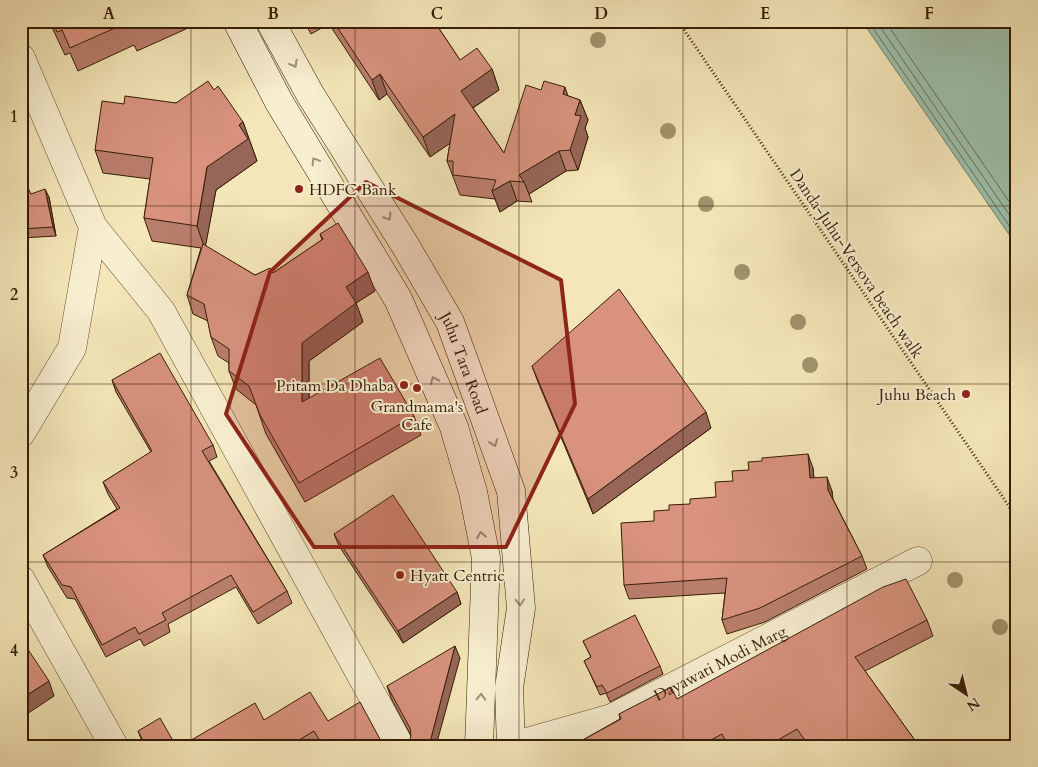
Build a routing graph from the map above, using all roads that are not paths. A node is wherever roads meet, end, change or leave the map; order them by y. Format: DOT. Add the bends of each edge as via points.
graph roads {
  1 [pos="237,21"];
  2 [pos="270,21"];
  3 [pos="21,58"];
  4 [pos="93,227"];
  5 [pos="21,433"];
  6 [pos="918,560"];
  7 [pos="21,580"];
  8 [pos="114,746"];
  9 [pos="400,746"];
  10 [pos="479,746"];
  11 [pos="512,746"];
  10 -- 1 [label="street, Juhu Tara Road, one-way" via="486,558 473,492 454,427 398,299 279,102"];
  2 -- 11 [label="street, Juhu Tara Road, one-way" via="310,94 450,322 511,491 521,608 509,688"];
  3 -- 4 [label="street"];
  4 -- 5 [label="street" via="72,348"];
  4 -- 9 [label="street" via="161,311"];
  6 -- 11 [label="street, Dayawati Modi Marg" via="612,718"];
  7 -- 8 [label="street"];
}
